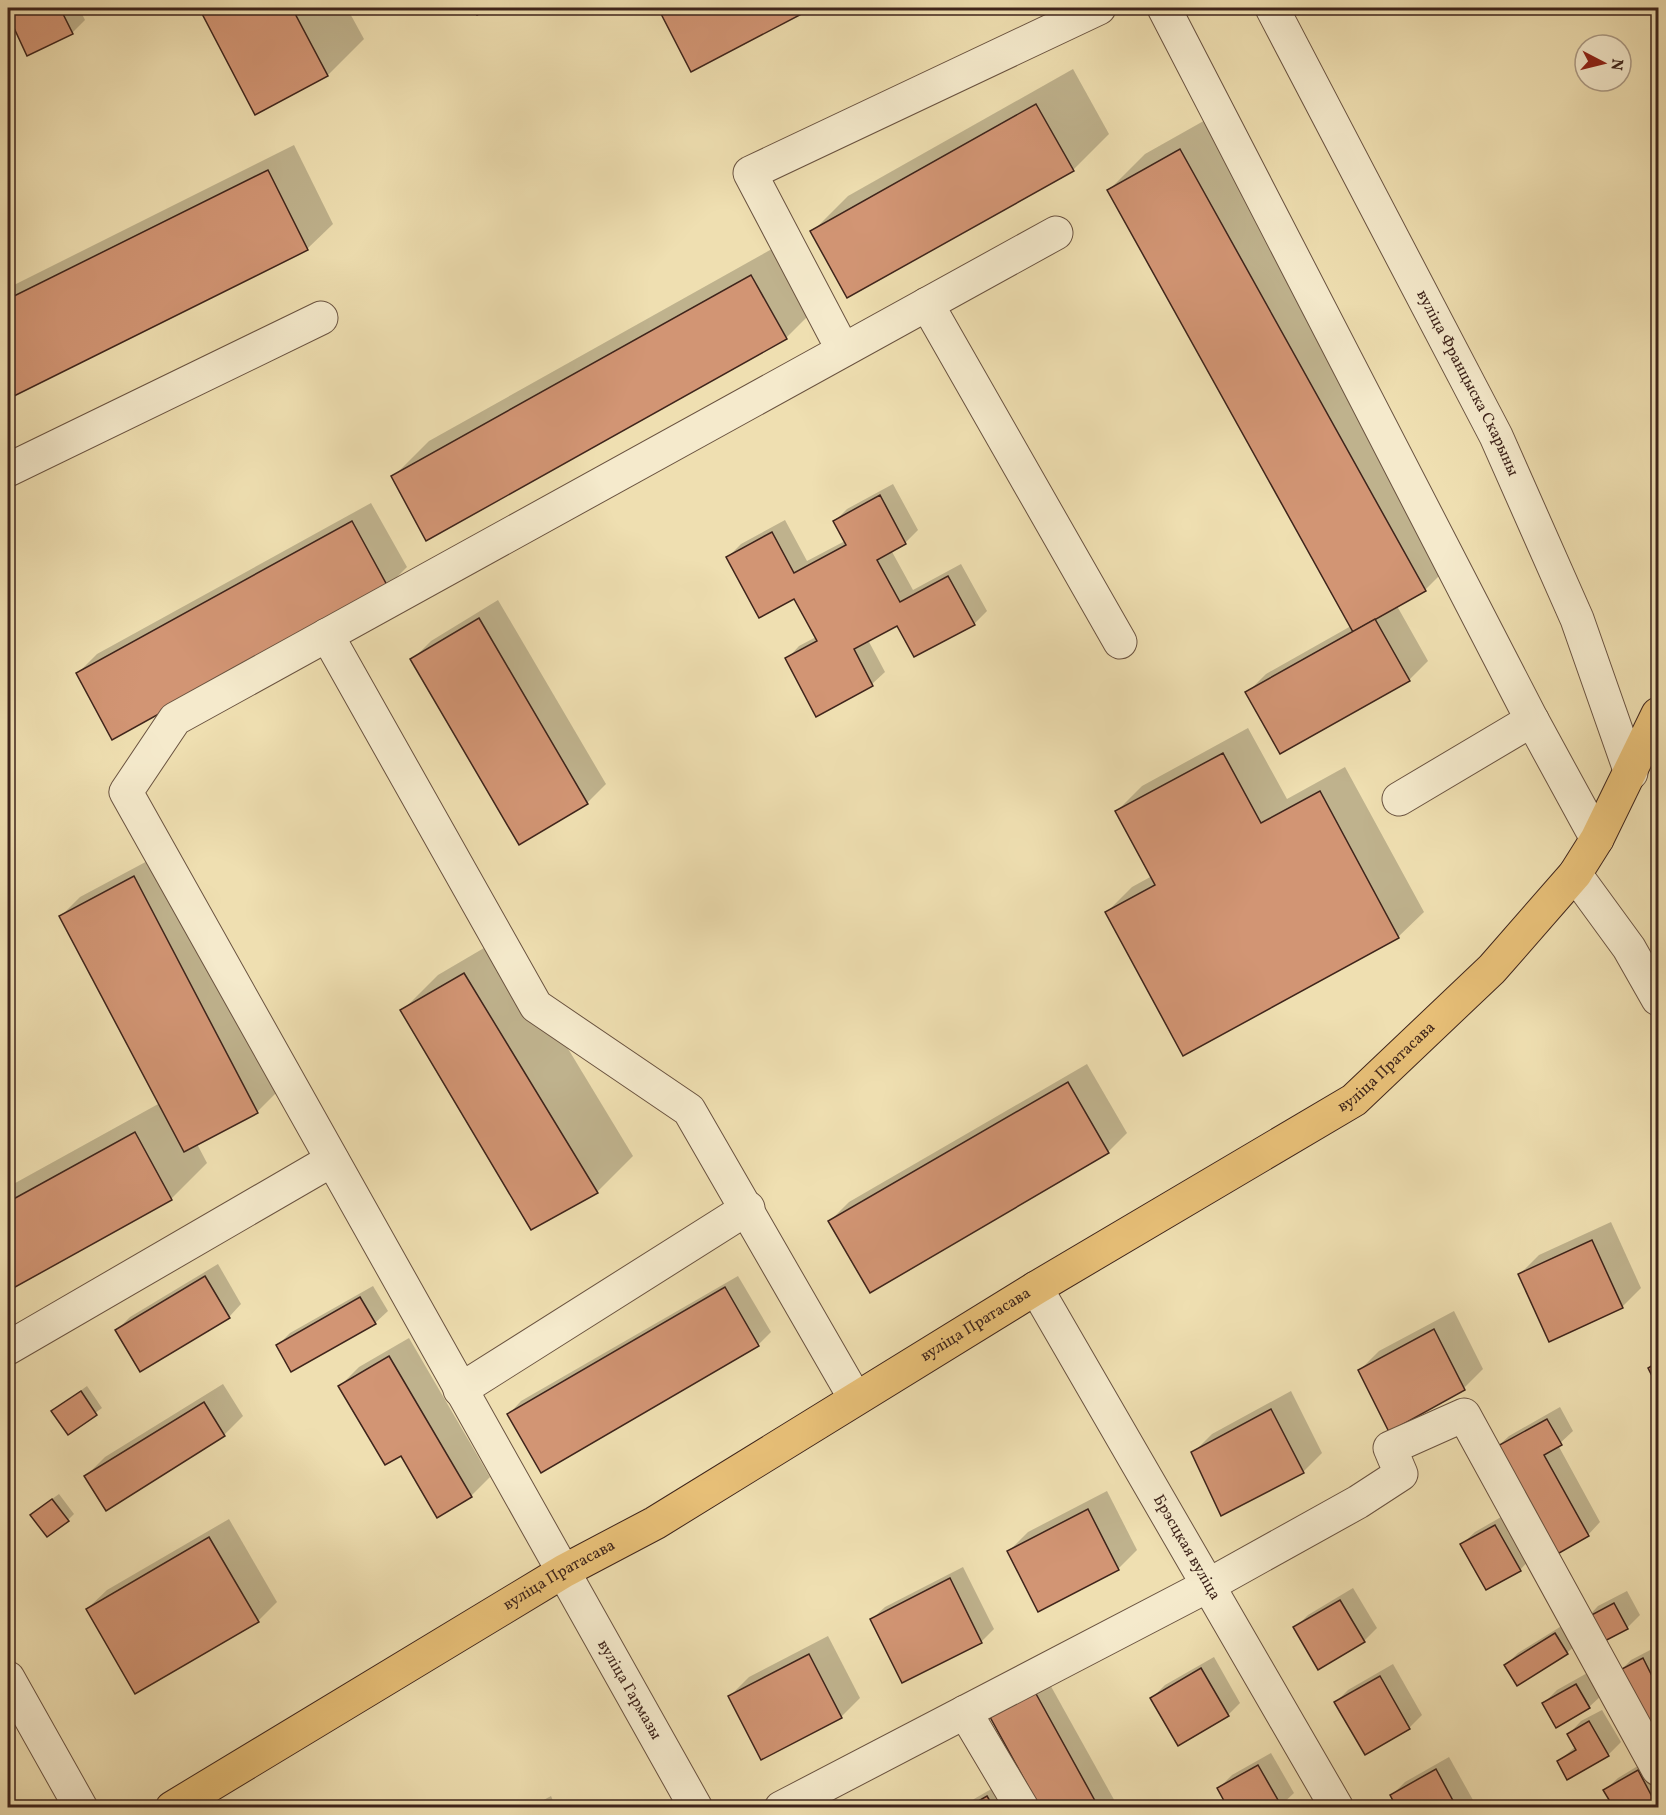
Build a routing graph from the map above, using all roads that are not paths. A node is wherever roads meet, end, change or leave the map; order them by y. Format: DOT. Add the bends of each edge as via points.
graph roads {
  1 [pos="1099,8"];
  2 [pos="1164,8"];
  3 [pos="1272,8"];
  4 [pos="1056,233"];
  5 [pos="927,304"];
  6 [pos="321,318"];
  7 [pos="843,351"];
  8 [pos="8,470"];
  9 [pos="327,635"];
  10 [pos="1120,642"];
  11 [pos="1659,714"];
  12 [pos="1532,720"];
  13 [pos="1631,773"];
  14 [pos="1399,799"];
  15 [pos="1597,839"];
  16 [pos="1575,874"];
  17 [pos="1659,999"];
  18 [pos="332,1160"];
  19 [pos="748,1208"];
  20 [pos="1036,1288"];
  21 [pos="8,1348"];
  22 [pos="460,1390"];
  23 [pos="855,1398"];
  24 [pos="564,1571"];
  25 [pos="1207,1586"];
  26 [pos="8,1678"];
  27 [pos="965,1712"];
  28 [pos="1659,1769"];
  29 [pos="81,1808"];
  30 [pos="172,1808"];
  31 [pos="696,1808"];
  32 [pos="781,1808"];
  33 [pos="1022,1808"];
  34 [pos="1337,1808"];
  1 -- 7 [label="street" via="750,173"];
  2 -- 12 [label="street"];
  3 -- 13 [label="street, вуліца Францыска Скарыны" via="1496,436 1577,619"];
  4 -- 5 [label="street"];
  5 -- 7 [label="street"];
  5 -- 10 [label="street"];
  6 -- 8 [label="street"];
  7 -- 9 [label="street"];
  9 -- 18 [label="street, вуліца Гармазы" via="175,719 126,792"];
  9 -- 19 [label="street" via="536,1006 689,1110"];
  11 -- 13 [label="main road, вуліца Пратасава"];
  12 -- 14 [label="street"];
  12 -- 15 [label="street"];
  13 -- 15 [label="main road, вуліца Пратасава"];
  15 -- 16 [label="main road, вуліца Пратасава"];
  16 -- 17 [label="street" via="1629,948"];
  16 -- 20 [label="main road, вуліца Пратасава" via="1492,969 1354,1100"];
  18 -- 21 [label="street"];
  18 -- 22 [label="street, вуліца Гармазы"];
  19 -- 22 [label="street"];
  19 -- 23 [label="street"];
  20 -- 23 [label="main road, вуліца Пратасава"];
  20 -- 25 [label="street, Брэсцкая вуліца"];
  22 -- 24 [label="street, вуліца Гармазы"];
  23 -- 24 [label="main road, вуліца Пратасава" via="655,1523"];
  24 -- 30 [label="main road, вуліца Пратасава"];
  24 -- 31 [label="street, вуліца Гармазы"];
  25 -- 27 [label="street"];
  25 -- 28 [label="street" via="1401,1474 1390,1448 1464,1415"];
  25 -- 34 [label="street, Брэсцкая вуліца"];
  26 -- 29 [label="street"];
  27 -- 32 [label="street"];
  27 -- 33 [label="street"];
}
